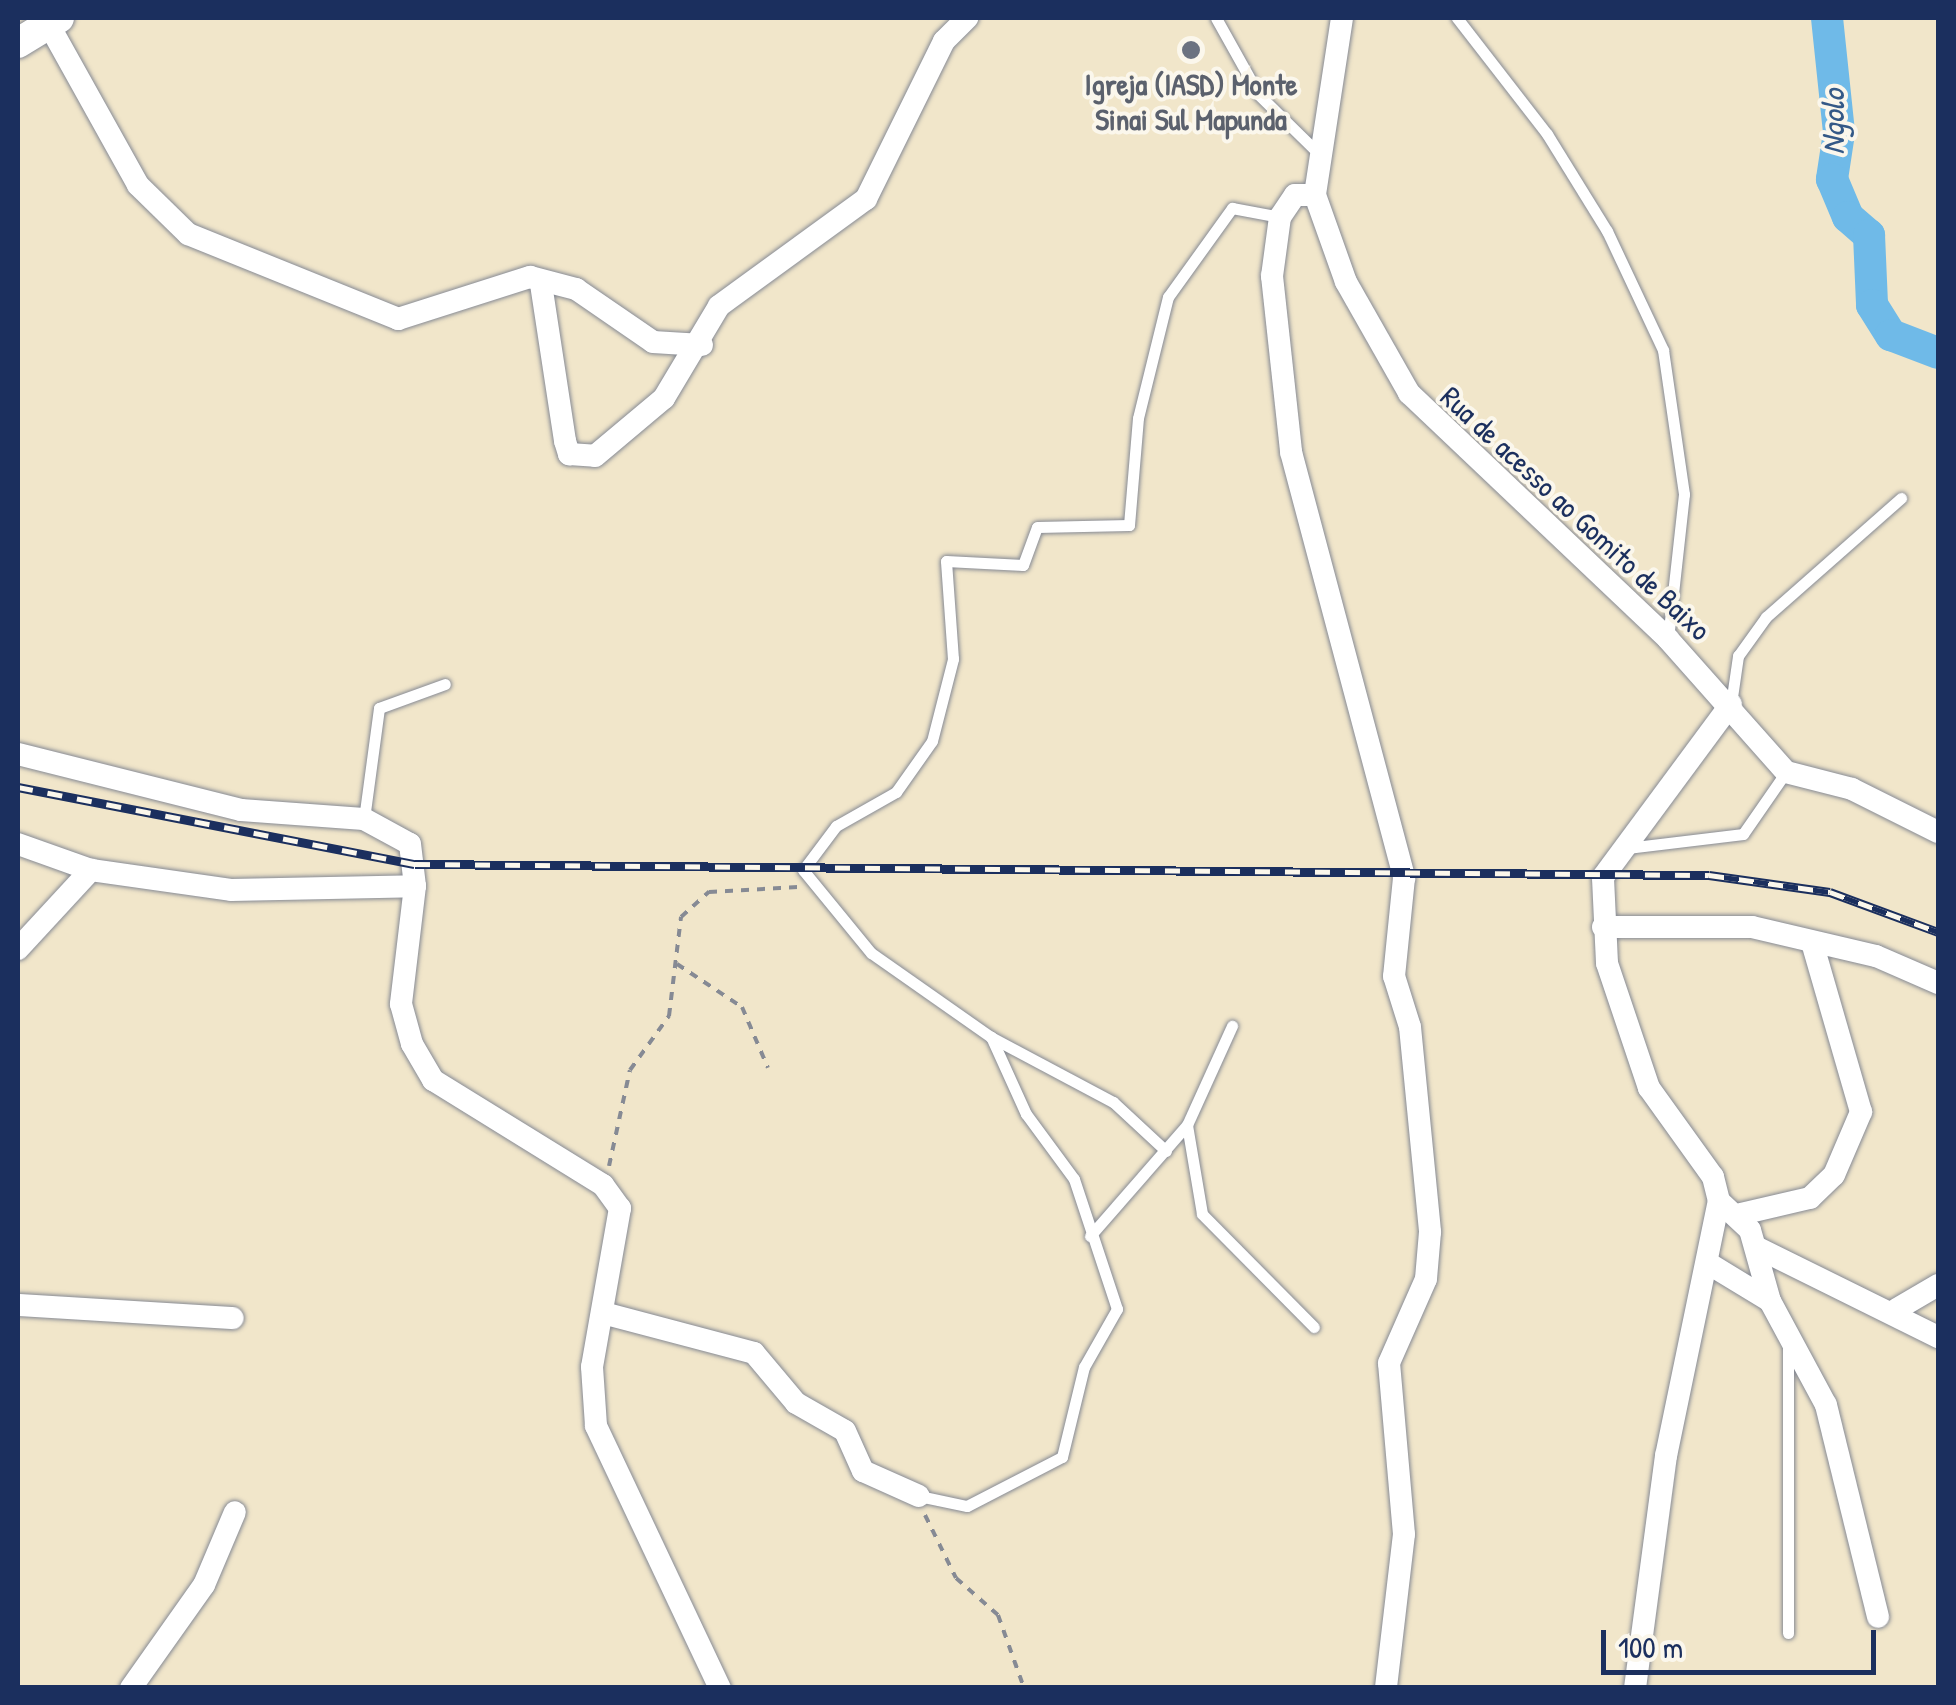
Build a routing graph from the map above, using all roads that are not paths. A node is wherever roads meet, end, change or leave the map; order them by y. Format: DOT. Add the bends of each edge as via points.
graph roads {
  1 [pos="966,18"];
  2 [pos="1216,18"];
  3 [pos="1342,18"];
  4 [pos="1457,18"];
  5 [pos="54,21"];
  6 [pos="18,43"];
  7 [pos="1318,153"];
  8 [pos="1315,195"];
  9 [pos="1280,217"];
  10 [pos="541,284"];
  11 [pos="702,345"];
  12 [pos="1901,498"];
  13 [pos="1668,639"];
  14 [pos="444,684"];
  15 [pos="1731,704"];
  16 [pos="18,754"];
  17 [pos="1786,772"];
  18 [pos="364,819"];
  19 [pos="1938,832"];
  20 [pos="18,844"];
  21 [pos="1628,848"];
  22 [pos="91,870"];
  23 [pos="415,886"];
  24 [pos="1603,927"];
  25 [pos="1812,942"];
  26 [pos="18,950"];
  27 [pos="1938,983"];
  28 [pos="1232,1026"];
  29 [pos="991,1037"];
  30 [pos="1187,1125"];
  31 [pos="1166,1151"];
  32 [pos="1719,1201"];
  33 [pos="1740,1214"];
  34 [pos="1090,1236"];
  35 [pos="1758,1248"];
  36 [pos="1711,1264"];
  37 [pos="1938,1285"];
  38 [pos="1770,1301"];
  39 [pos="18,1305"];
  40 [pos="1898,1309"];
  41 [pos="603,1313"];
  42 [pos="232,1318"];
  43 [pos="1314,1328"];
  44 [pos="1788,1334"];
  45 [pos="1938,1336"];
  46 [pos="920,1496"];
  47 [pos="235,1512"];
  48 [pos="1878,1616"];
  49 [pos="1788,1632"];
  50 [pos="131,1688"];
  51 [pos="720,1688"];
  52 [pos="1386,1688"];
  53 [pos="1634,1688"];
  1 -- 11 [label="street" via="944,41 866,198 719,306"];
  2 -- 7 [label="lane" via="1259,95"];
  3 -- 7 [label="street, Rua de acesso ao Gomito de Baixo"];
  4 -- 13 [label="lane" via="1494,55 1568,166 1662,350 1684,494"];
  5 -- 6 [label="street"];
  5 -- 10 [label="street" via="138,185 188,234 398,320 421,319 518,277"];
  7 -- 8 [label="street, Rua de acesso ao Gomito de Baixo"];
  8 -- 9 [label="street" via="1295,195"];
  8 -- 13 [label="street, Rua de acesso ao Gomito de Baixo" via="1346,282 1431,423"];
  9 -- 29 [label="lane" via="1232,208 1168,297 1135,435 1129,525 1037,527 1023,565 946,561 952,659 932,740 896,792 811,850 810,886 871,953"];
  9 -- 52 [label="street" via="1272,276 1297,485 1404,878 1394,976 1410,1027 1430,1232 1426,1279 1388,1363 1404,1534"];
  10 -- 11 [label="street" via="576,289 653,342"];
  10 -- 11 [label="street" via="565,441 580,459 630,430"];
  12 -- 15 [label="lane" via="1766,618 1738,656"];
  13 -- 15 [label="street, Rua de acesso ao Gomito de Baixo"];
  14 -- 18 [label="lane" via="379,708"];
  15 -- 17 [label="street, Rua de acesso ao Gomito de Baixo"];
  15 -- 21 [label="street"];
  16 -- 18 [label="street" via="241,810"];
  17 -- 19 [label="street" via="1852,789"];
  17 -- 21 [label="lane" via="1744,834"];
  18 -- 23 [label="street" via="410,844"];
  20 -- 22 [label="street"];
  21 -- 24 [label="street" via="1603,877"];
  22 -- 23 [label="street" via="231,890"];
  22 -- 26 [label="street"];
  23 -- 41 [label="street" via="400,1004 433,1080 603,1185 620,1208"];
  24 -- 25 [label="street" via="1752,927"];
  24 -- 32 [label="street" via="1649,1088 1713,1177"];
  25 -- 27 [label="street"];
  25 -- 33 [label="street" via="1861,1112 1834,1175 1810,1198"];
  28 -- 30 [label="lane"];
  29 -- 31 [label="lane" via="1100,1093"];
  29 -- 34 [label="lane" via="1026,1114 1074,1180"];
  30 -- 31 [label="lane"];
  30 -- 43 [label="lane" via="1202,1214"];
  31 -- 34 [label="lane"];
  32 -- 33 [label="street"];
  32 -- 36 [label="street"];
  33 -- 35 [label="street"];
  34 -- 46 [label="lane" via="1117,1310 1084,1367 1062,1457 967,1506"];
  35 -- 38 [label="street"];
  35 -- 40 [label="street"];
  36 -- 38 [label="street"];
  36 -- 53 [label="street" via="1666,1456"];
  37 -- 40 [label="street"];
  38 -- 44 [label="street"];
  39 -- 42 [label="street"];
  40 -- 45 [label="street"];
  41 -- 46 [label="street" via="754,1353 796,1403 845,1430 863,1471"];
  41 -- 51 [label="street" via="592,1367 596,1426"];
  44 -- 48 [label="street" via="1826,1406"];
  44 -- 49 [label="lane"];
  47 -- 50 [label="street" via="204,1584"];
}
